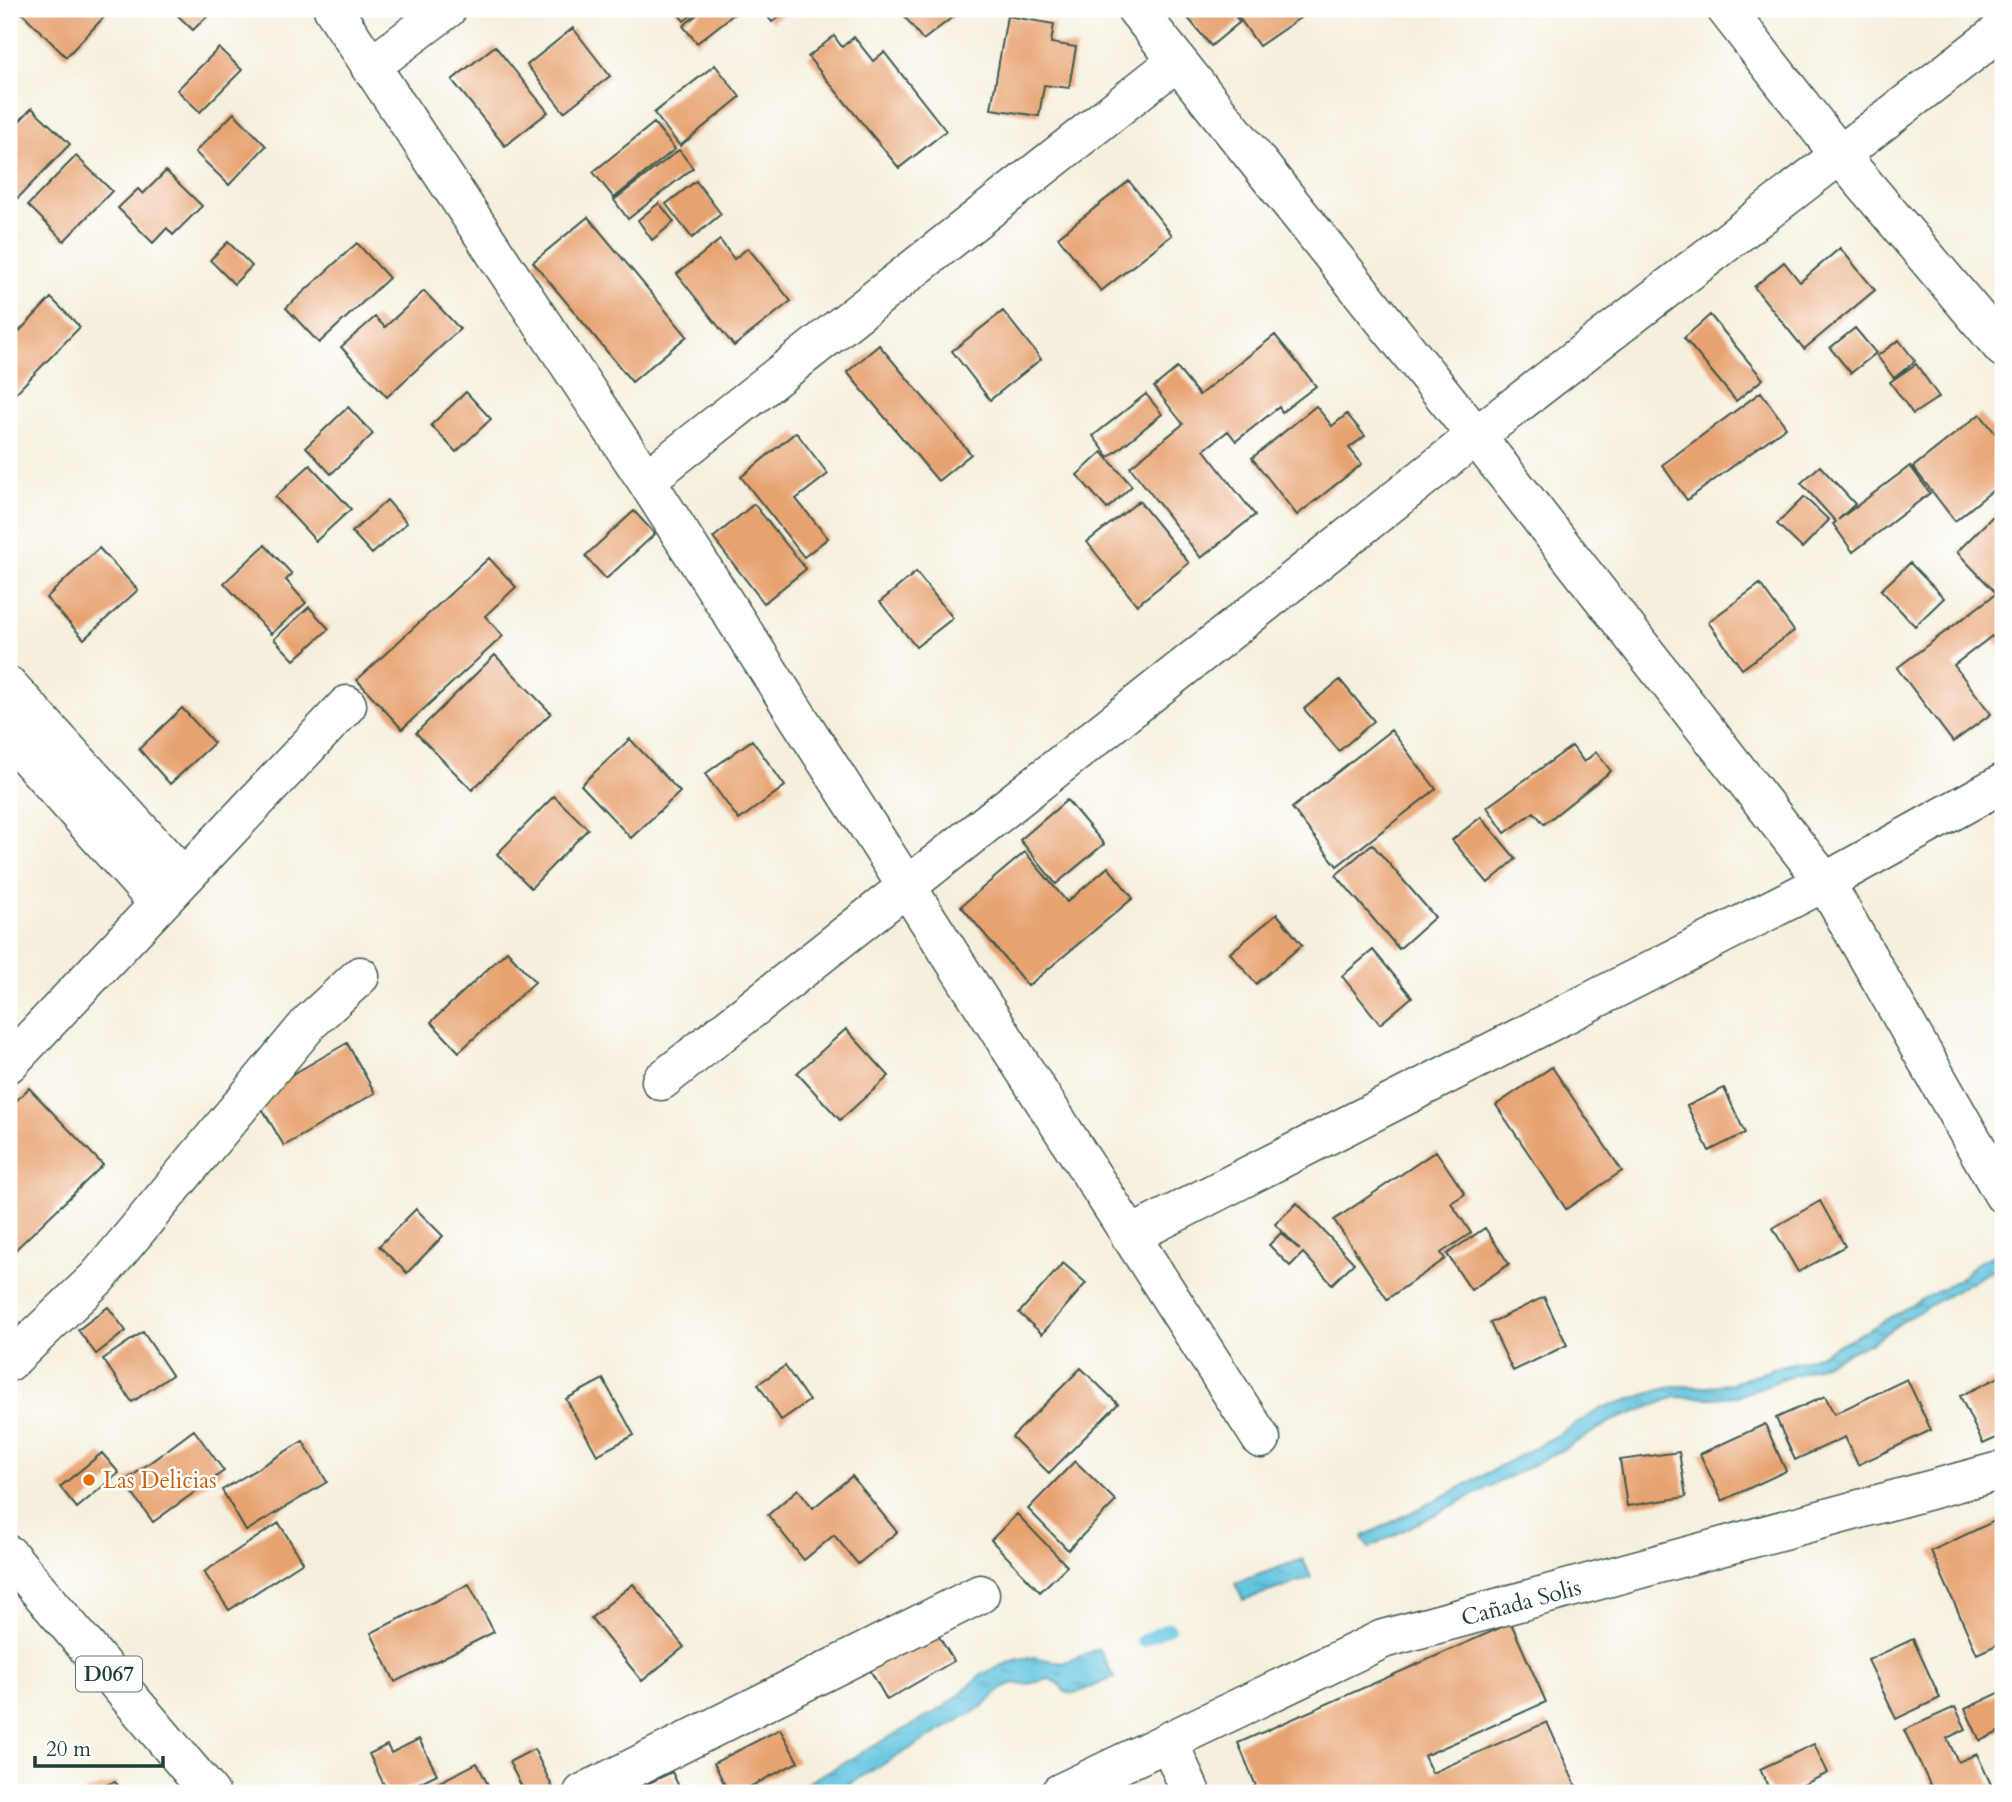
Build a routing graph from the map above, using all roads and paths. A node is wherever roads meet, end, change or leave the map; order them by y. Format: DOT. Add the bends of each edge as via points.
graph roads {
  1 [pos="333,9"];
  2 [pos="447,9"];
  3 [pos="1136,9"];
  4 [pos="1726,9"];
  5 [pos="2003,29"];
  6 [pos="1177,61"];
  7 [pos="370,67"];
  8 [pos="1839,154"];
  9 [pos="2003,348"];
  10 [pos="1476,436"];
  11 [pos="646,480"];
  12 [pos="9,686"];
  13 [pos="347,705"];
  14 [pos="9,736"];
  15 [pos="2003,783"];
  16 [pos="1825,882"];
  17 [pos="907,888"];
  18 [pos="171,890"];
  19 [pos="360,976"];
  20 [pos="9,1062"];
  21 [pos="662,1081"];
  22 [pos="2003,1194"];
  23 [pos="1130,1236"];
  24 [pos="9,1363"];
  25 [pos="1261,1439"];
  26 [pos="2003,1470"];
  27 [pos="9,1555"];
  28 [pos="980,1594"];
  29 [pos="1169,1742"];
  30 [pos="210,1793"];
  31 [pos="583,1793"];
  32 [pos="1060,1793"];
  33 [pos="1191,1793"];
  1 -- 7 [label="street"];
  2 -- 7 [label="street"];
  3 -- 6 [label="street"];
  4 -- 8 [label="street"];
  5 -- 8 [label="street"];
  6 -- 10 [label="street"];
  6 -- 11 [label="street"];
  7 -- 11 [label="street"];
  8 -- 9 [label="street"];
  8 -- 10 [label="street"];
  10 -- 16 [label="street"];
  10 -- 17 [label="street"];
  11 -- 17 [label="street"];
  12 -- 18 [label="street"];
  13 -- 18 [label="street"];
  14 -- 18 [label="street"];
  15 -- 16 [label="street"];
  16 -- 22 [label="street"];
  16 -- 23 [label="street"];
  17 -- 21 [label="street"];
  17 -- 23 [label="street"];
  18 -- 20 [label="street"];
  19 -- 24 [label="street" via="310,1023 97,1278"];
  23 -- 25 [label="street"];
  26 -- 29 [label="street, Cañada Solis" via="1383,1639"];
  27 -- 30 [label="street, D067"];
  28 -- 31 [label="street"];
  29 -- 32 [label="street, Cañada Solis"];
  29 -- 33 [label="street"];
}
